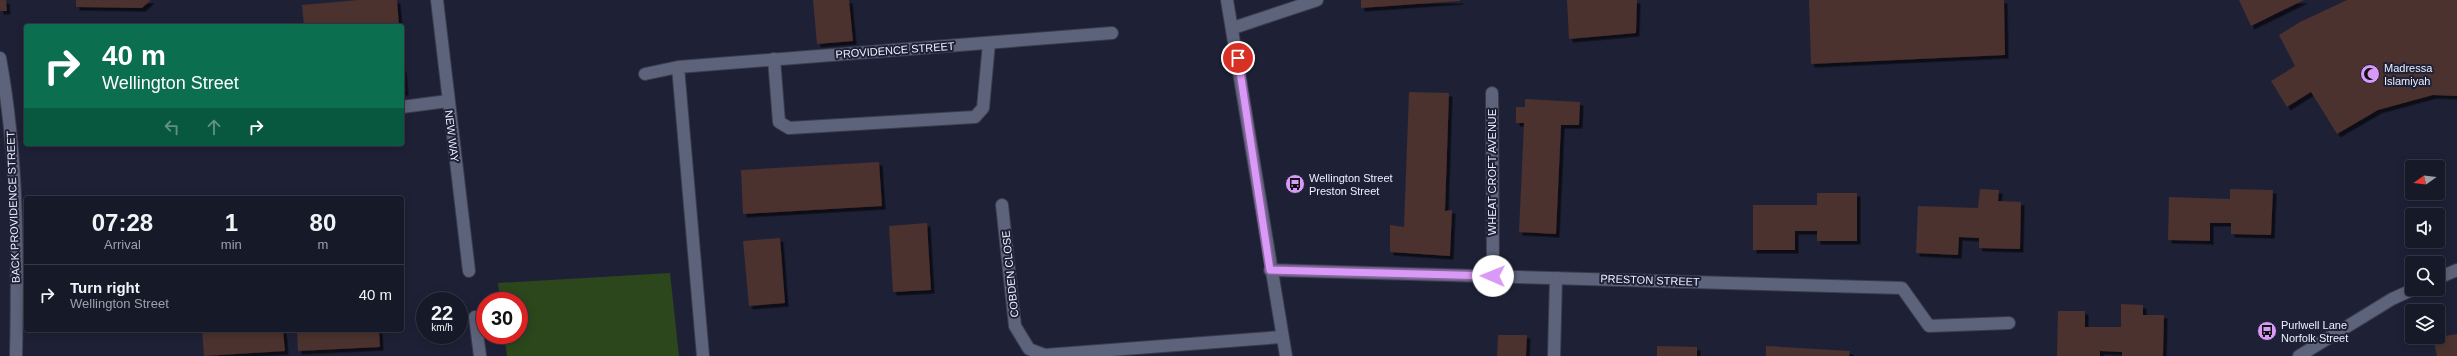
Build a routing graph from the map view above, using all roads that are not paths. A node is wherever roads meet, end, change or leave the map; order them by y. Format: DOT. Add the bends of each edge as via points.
graph roads {
  1 [pos="437,0"];
  2 [pos="1227,0"];
  3 [pos="1317,0"];
  4 [pos="1233,28"];
  5 [pos="1112,33"];
  6 [pos="989,43"];
  7 [pos="0,58"];
  8 [pos="774,60"];
  9 [pos="678,67"];
  10 [pos="646,74"];
  11 [pos="1492,93"];
  12 [pos="448,101"];
  13 [pos="404,107"];
  14 [pos="1002,205"];
  15 [pos="1270,270"];
  16 [pos="2457,270"];
  17 [pos="469,271"];
  18 [pos="2445,275"];
  19 [pos="1493,276"];
  20 [pos="1556,278"];
  21 [pos="2405,293"];
  22 [pos="475,317"];
  23 [pos="2010,323"];
  24 [pos="1281,337"];
  25 [pos="16,356"];
  26 [pos="480,356"];
  27 [pos="703,356"];
  28 [pos="1286,356"];
  29 [pos="1554,356"];
  30 [pos="2299,356"];
  1 -- 12 [label="street, NEW WAY"];
  2 -- 4 [label="street"];
  3 -- 4 [label="street"];
  4 -- 15 [label="street"];
  5 -- 6 [label="street, PROVIDENCE STREET"];
  6 -- 8 [label="street, PROVIDENCE STREET"];
  6 -- 8 [label="street" via="983,108 975,117 789,128 779,122"];
  7 -- 25 [label="street, BACK PROVIDENCE STREET" via="9,108 15,208"];
  8 -- 9 [label="street, PROVIDENCE STREET"];
  9 -- 10 [label="street, PROVIDENCE STREET"];
  9 -- 27 [label="street"];
  11 -- 19 [label="street, WHEAT CROFT AVENUE"];
  12 -- 13 [label="street"];
  12 -- 17 [label="street, NEW WAY"];
  14 -- 24 [label="street, COBDEN CLOSE" via="1015,326 1029,349 1045,355"];
  15 -- 19 [label="street, PRESTON STREET"];
  15 -- 24 [label="street"];
  16 -- 18 [label="street"];
  19 -- 20 [label="street, PRESTON STREET"];
  20 -- 23 [label="street, PRESTON STREET" via="1902,288 1929,326"];
  20 -- 29 [label="street"];
  21 -- 30 [label="street"];
  22 -- 26 [label="street"];
  24 -- 28 [label="street"];
}
